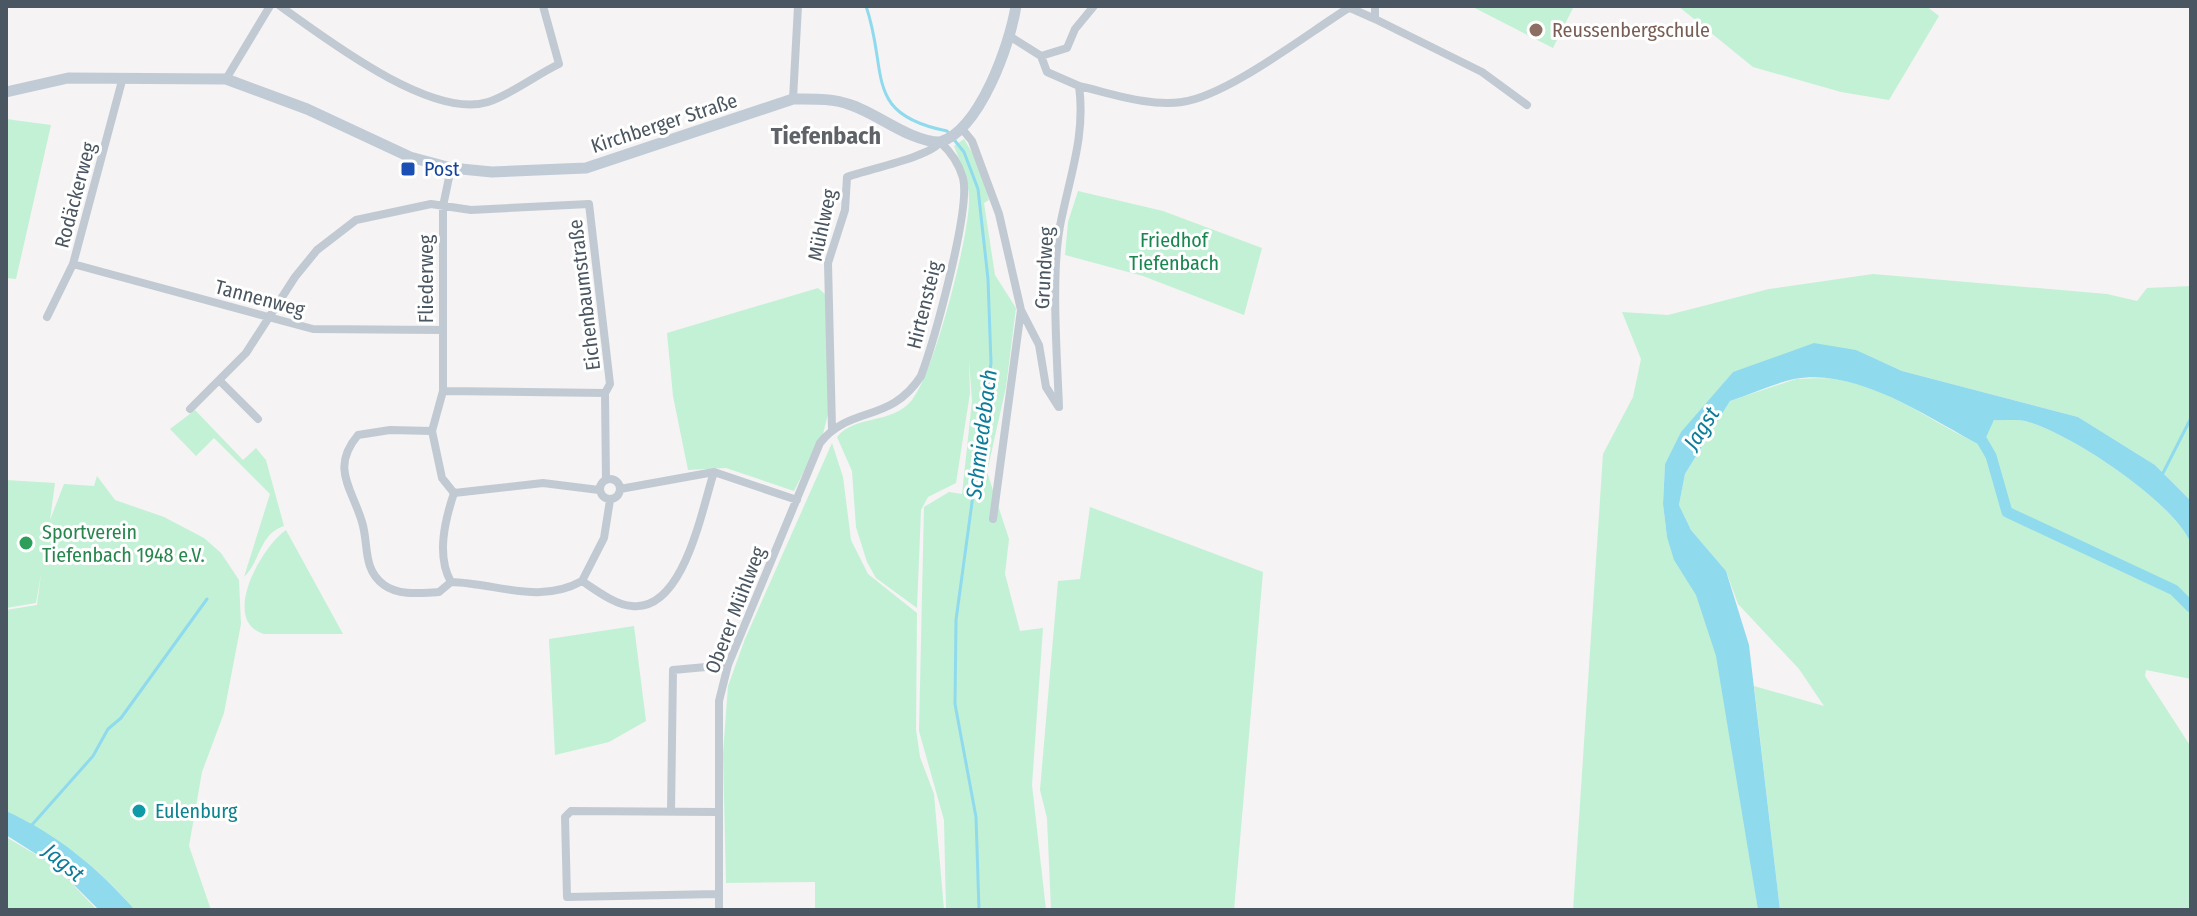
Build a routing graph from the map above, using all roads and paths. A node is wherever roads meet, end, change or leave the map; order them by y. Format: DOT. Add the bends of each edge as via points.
graph roads {
  1 [pos="270,6"];
  2 [pos="280,6"];
  3 [pos="543,6"];
  4 [pos="798,6"];
  5 [pos="1016,6"];
  6 [pos="1094,6"];
  7 [pos="1375,6"];
  8 [pos="1348,7"];
  9 [pos="1375,19"];
  10 [pos="1011,37"];
  11 [pos="1041,56"];
  12 [pos="123,77"];
  13 [pos="226,79"];
  14 [pos="1079,86"];
  15 [pos="6,92"];
  16 [pos="793,99"];
  17 [pos="1527,105"];
  18 [pos="952,136"];
  19 [pos="451,168"];
  20 [pos="443,206"];
  21 [pos="73,264"];
  22 [pos="1021,310"];
  23 [pos="47,317"];
  24 [pos="268,318"];
  25 [pos="442,330"];
  26 [pos="221,382"];
  27 [pos="443,391"];
  28 [pos="605,393"];
  29 [pos="190,409"];
  30 [pos="258,419"];
  31 [pos="832,429"];
  32 [pos="432,431"];
  33 [pos="714,472"];
  34 [pos="606,480"];
  35 [pos="620,489"];
  36 [pos="599,490"];
  37 [pos="454,493"];
  38 [pos="610,500"];
  39 [pos="797,500"];
  40 [pos="993,519"];
  41 [pos="582,581"];
  42 [pos="451,582"];
  43 [pos="728,665"];
  44 [pos="671,811"];
  45 [pos="717,812"];
  46 [pos="718,894"];
  47 [pos="719,910"];
  1 -- 13 [label="street"];
  2 -- 3 [label="street" via="403,86 461,104 487,102 559,64"];
  4 -- 16 [label="street"];
  5 -- 10 [label="main road"];
  6 -- 11 [label="street" via="1067,48"];
  7 -- 9 [label="street"];
  8 -- 9 [label="street"];
  8 -- 14 [label="street" via="1222,88 1182,102"];
  9 -- 17 [label="street" via="1482,72"];
  10 -- 11 [label="street"];
  10 -- 18 [label="main road"];
  11 -- 14 [label="street" via="1047,72"];
  12 -- 13 [label="main road, Kirchberger Straße"];
  12 -- 15 [label="main road, Kirchberger Straße" via="68,78"];
  12 -- 21 [label="street, Rodäckerweg"];
  13 -- 19 [label="main road, Kirchberger Straße" via="410,157"];
  14 -- 22 [label="street, Grundweg" via="1079,142 1059,228 1059,407 1046,387 1039,345"];
  16 -- 18 [label="main road, Kirchberger Straße" via="850,104 915,135"];
  16 -- 19 [label="main road, Kirchberger Straße" via="586,168"];
  18 -- 22 [label="street" via="972,141 999,214"];
  18 -- 31 [label="street, Hirtensteig" via="950,151 964,179 960,226 921,376 890,408"];
  18 -- 31 [label="street, Mühlweg" via="931,151 847,177 845,210 828,263"];
  19 -- 20 [label="street, Fliederweg"];
  20 -- 24 [label="street" via="356,220 317,250"];
  20 -- 25 [label="street, Fliederweg"];
  20 -- 28 [label="street, Eichenbaumstraße" via="471,210 589,204 610,384"];
  21 -- 23 [label="street, Rodäckerweg"];
  21 -- 24 [label="street, Tannenweg"];
  22 -- 40 [label="street"];
  24 -- 25 [label="street, Tannenweg" via="313,329"];
  24 -- 26 [label="street"];
  25 -- 27 [label="street, Fliederweg"];
  26 -- 29 [label="street"];
  26 -- 30 [label="street"];
  27 -- 28 [label="street"];
  27 -- 32 [label="street, Fliederweg"];
  28 -- 34 [label="street, Eichenbaumstraße"];
  31 -- 39 [label="street, Oberer Mühlweg" via="820,443"];
  32 -- 37 [label="street, Fliederweg" via="438,466"];
  32 -- 42 [label="street" via="358,435 348,447 346,490 362,523 367,559 384,586 398,592 439,592"];
  33 -- 35 [label="street"];
  33 -- 39 [label="street"];
  33 -- 41 [label="street" via="686,565 669,589 641,606 629,607"];
  34 -- 35 [label="street" via="614,480"];
  34 -- 36 [label="street"];
  35 -- 38 [label="street"];
  36 -- 37 [label="street" via="543,483"];
  36 -- 38 [label="street"];
  37 -- 42 [label="street" via="444,534 445,572"];
  38 -- 41 [label="street" via="604,538"];
  39 -- 43 [label="street, Oberer Mühlweg"];
  41 -- 42 [label="street" via="564,591 541,593"];
  43 -- 44 [label="street" via="673,670"];
  43 -- 45 [label="street, Oberer Mühlweg" via="719,701"];
  44 -- 45 [label="street"];
  44 -- 46 [label="street" via="571,811 565,817 567,897"];
  45 -- 46 [label="street, Oberer Mühlweg"];
  46 -- 47 [label="street, Oberer Mühlweg"];
}
